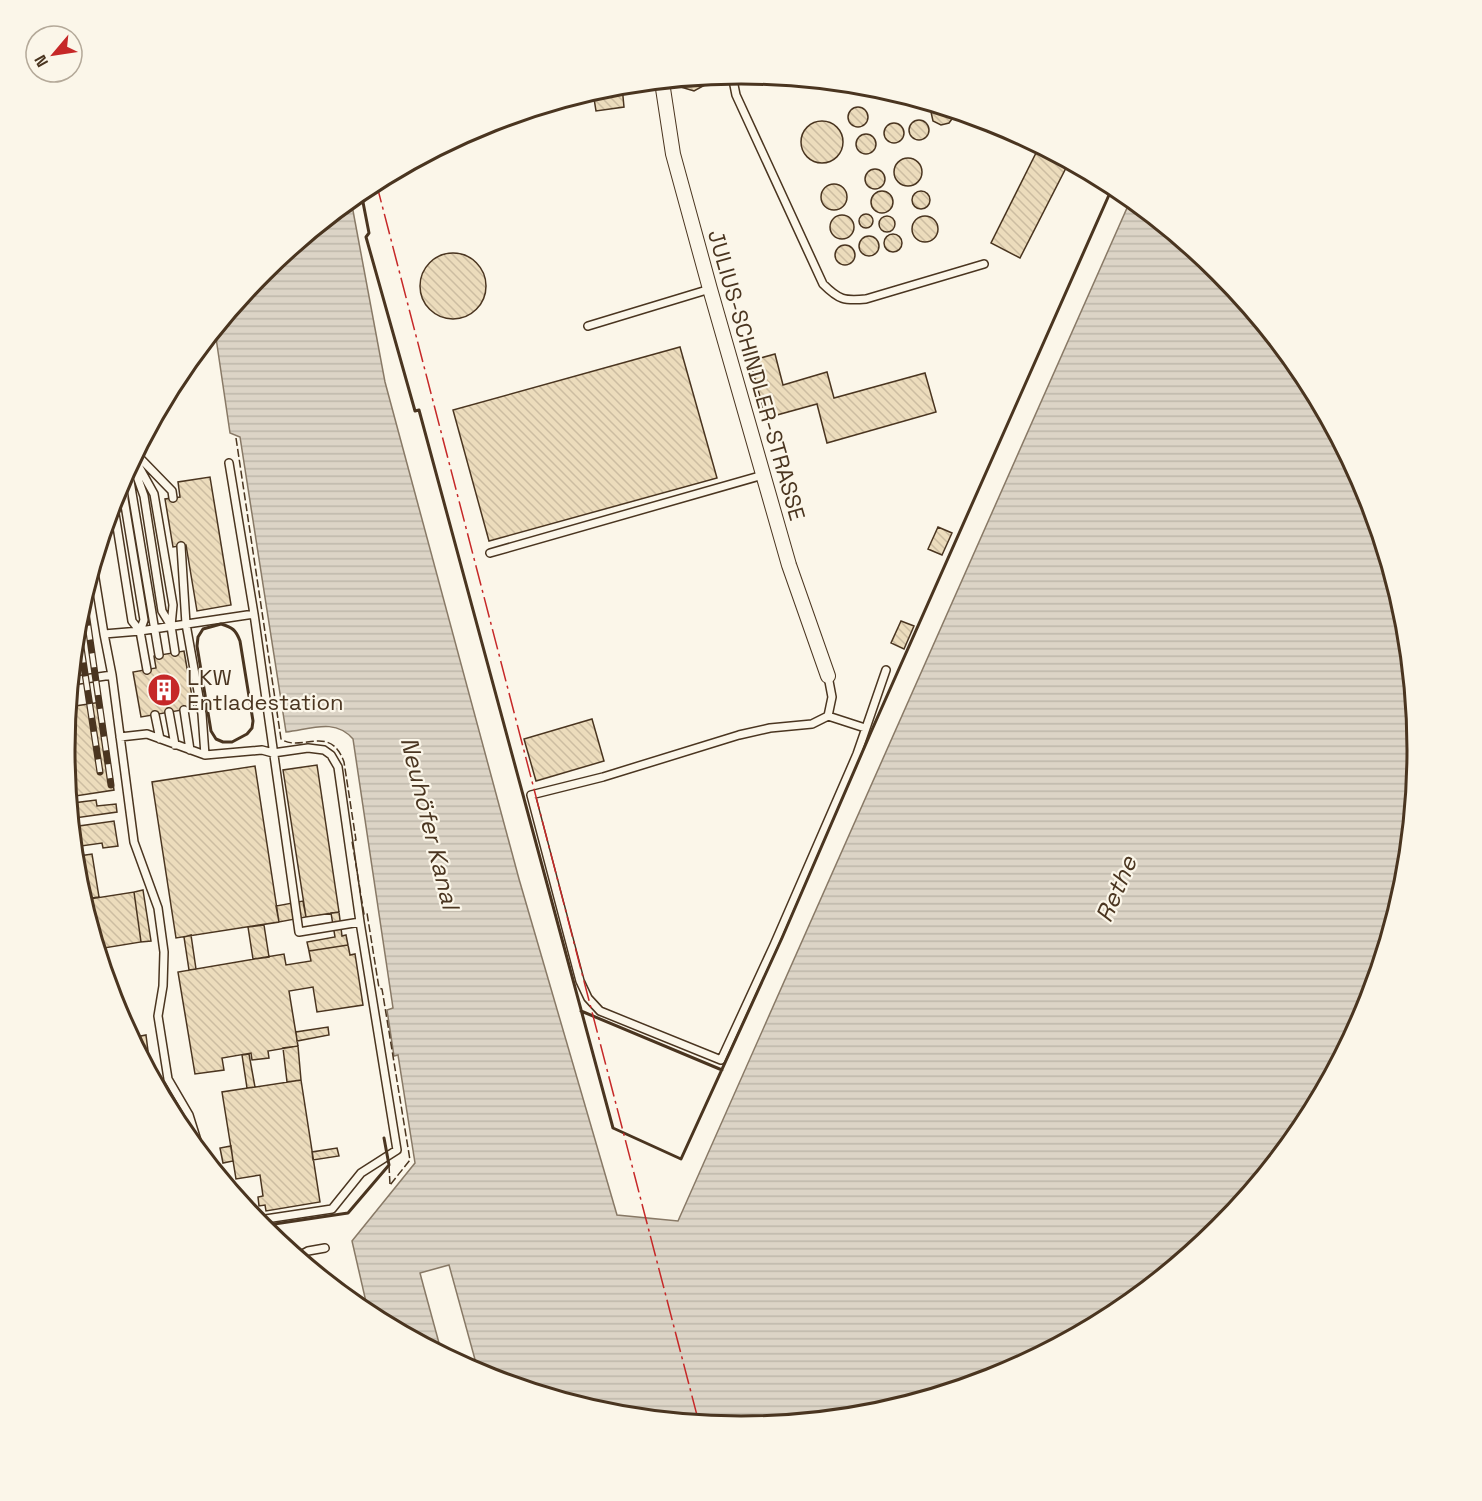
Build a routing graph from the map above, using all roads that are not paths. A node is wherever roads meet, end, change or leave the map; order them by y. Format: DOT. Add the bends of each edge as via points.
graph roads {
  1 [pos="734,84"];
  2 [pos="663,89"];
  3 [pos="984,264"];
  4 [pos="710,289"];
  5 [pos="588,326"];
  6 [pos="142,460"];
  7 [pos="229,463"];
  8 [pos="139,467"];
  9 [pos="136,474"];
  10 [pos="764,475"];
  11 [pos="131,485"];
  12 [pos="172,495"];
  13 [pos="124,500"];
  14 [pos="116,521"];
  15 [pos="181,546"];
  16 [pos="490,553"];
  17 [pos="96,586"];
  18 [pos="254,614"];
  19 [pos="186,624"];
  20 [pos="171,626"];
  21 [pos="154,629"];
  22 [pos="140,631"];
  23 [pos="104,634"];
  24 [pos="175,652"];
  25 [pos="159,655"];
  26 [pos="147,670"];
  27 [pos="886,670"];
  28 [pos="112,675"];
  29 [pos="828,676"];
  30 [pos="79,680"];
  31 [pos="184,710"];
  32 [pos="169,712"];
  33 [pos="155,715"];
  34 [pos="828,716"];
  35 [pos="865,728"];
  36 [pos="120,738"];
  37 [pos="160,739"];
  38 [pos="175,744"];
  39 [pos="190,750"];
  40 [pos="273,753"];
  41 [pos="205,755"];
  42 [pos="360,922"];
  43 [pos="194,1130"];
  44 [pos="268,1219"];
  45 [pos="325,1248"];
  46 [pos="304,1253"];
  1 -- 3 [label="lane" via="823,284 837,297 866,299"];
  2 -- 4 [label="street, JULIUS-SCHINDLER-STRASSE" via="673,154"];
  4 -- 5 [label="lane"];
  4 -- 10 [label="street, JULIUS-SCHINDLER-STRASSE"];
  6 -- 12 [label="lane"];
  7 -- 18 [label="lane"];
  8 -- 20 [label="lane" via="154,494 173,605"];
  9 -- 20 [label="lane" via="144,496 162,611"];
  10 -- 16 [label="lane"];
  10 -- 29 [label="street, JULIUS-SCHINDLER-STRASSE" via="789,565"];
  11 -- 21 [label="lane"];
  13 -- 22 [label="lane" via="144,620"];
  14 -- 22 [label="lane" via="132,621"];
  15 -- 19 [label="lane"];
  17 -- 23 [label="lane"];
  18 -- 19 [label="lane"];
  18 -- 40 [label="lane"];
  19 -- 20 [label="lane"];
  19 -- 41 [label="lane"];
  20 -- 21 [label="lane"];
  20 -- 24 [label="lane"];
  21 -- 22 [label="lane"];
  21 -- 25 [label="lane"];
  22 -- 23 [label="lane"];
  22 -- 26 [label="lane"];
  23 -- 28 [label="lane"];
  27 -- 35 [label="lane"];
  28 -- 30 [label="lane"];
  28 -- 36 [label="lane"];
  29 -- 34 [label="lane" via="832,697"];
  31 -- 39 [label="lane"];
  32 -- 38 [label="lane"];
  33 -- 37 [label="lane"];
  34 -- 35 [label="lane"];
  34 -- 35 [label="lane" via="812,724 739,735 531,795 580,981 600,1011 721,1060 857,754"];
  36 -- 37 [label="lane" via="147,734"];
  36 -- 43 [label="lane" via="134,842 158,908 163,986 158,1016 168,1078"];
  37 -- 38 [label="lane"];
  38 -- 39 [label="lane"];
  39 -- 41 [label="lane"];
  40 -- 41 [label="lane" via="262,750"];
  40 -- 42 [label="lane" via="324,750 338,766"];
  40 -- 42 [label="lane" via="299,932"];
  42 -- 44 [label="lane" via="397,1150 361,1173 332,1209"];
  45 -- 46 [label="lane"];
}
